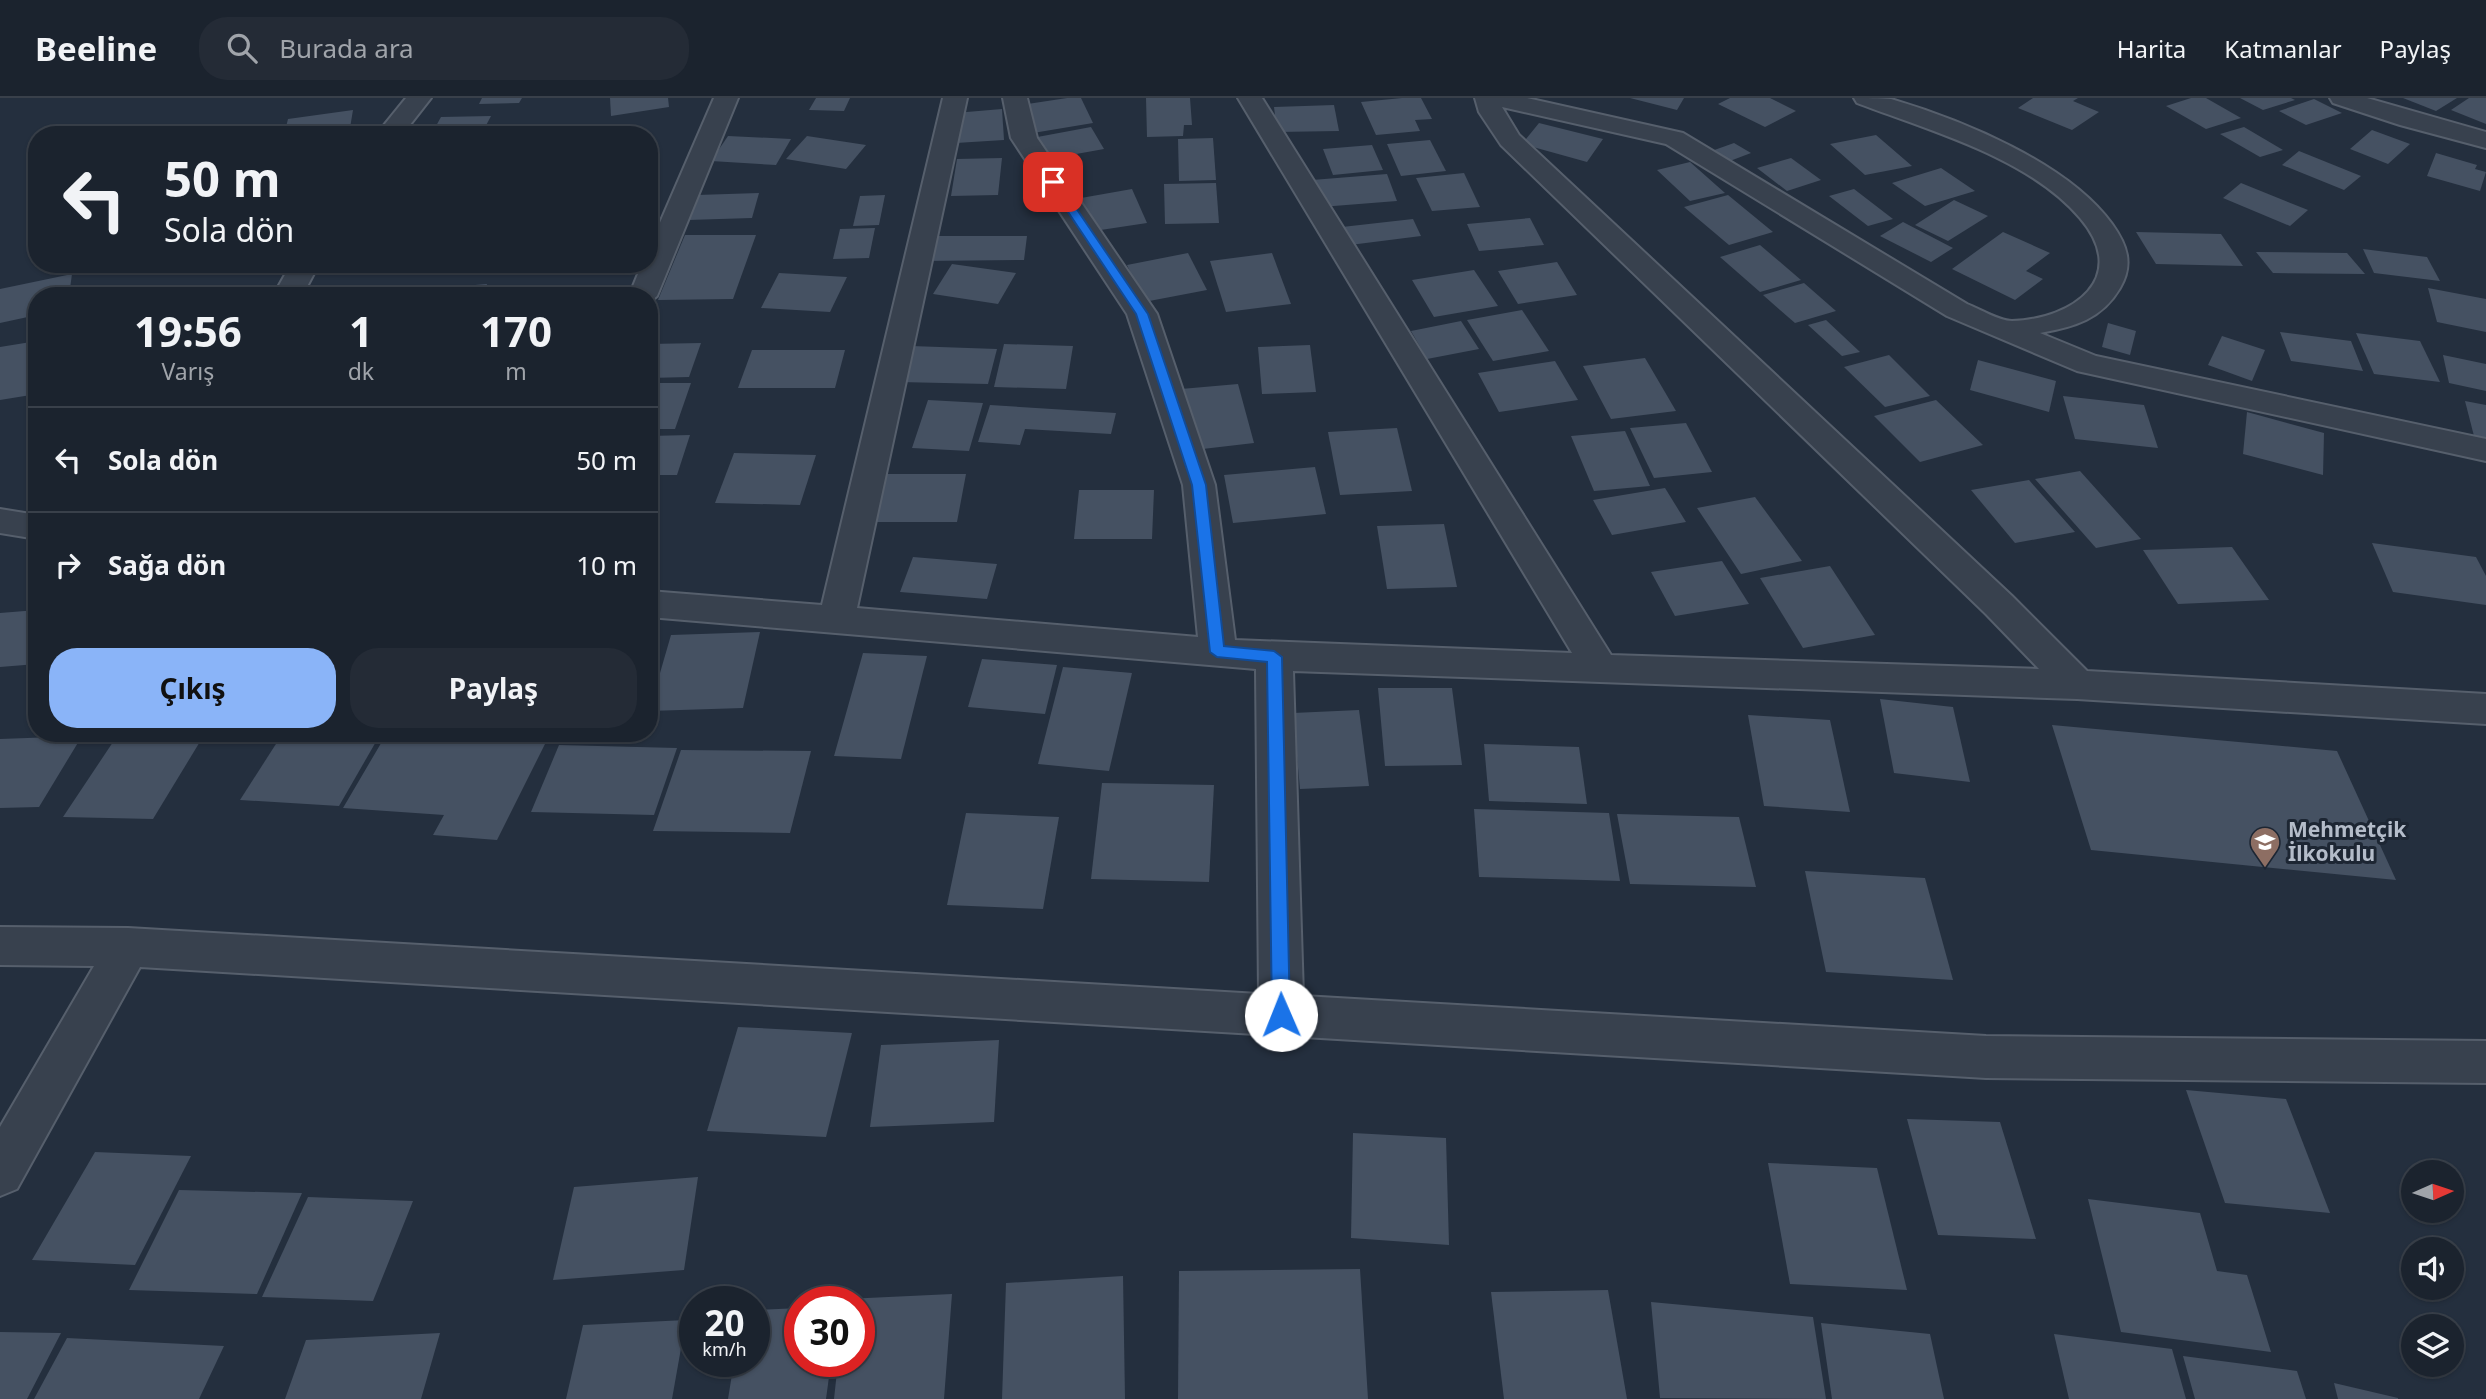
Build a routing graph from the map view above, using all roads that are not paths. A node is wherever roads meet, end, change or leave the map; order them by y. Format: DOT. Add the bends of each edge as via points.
graph roads {
  1 [pos="419,98"];
  2 [pos="726,98"];
  3 [pos="955,98"];
  4 [pos="1016,98"];
  5 [pos="1250,98"];
  6 [pos="1487,98"];
  7 [pos="1494,98"];
  8 [pos="1866,98"];
  9 [pos="2342,98"];
  10 [pos="396,126"];
  11 [pos="2486,140"];
  12 [pos="658,260"];
  13 [pos="2007,331"];
  14 [pos="2486,450"];
  15 [pos="0,521"];
  16 [pos="28,526"];
  17 [pos="658,605"];
  18 [pos="837,618"];
  19 [pos="1217,652"];
  20 [pos="1274,657"];
  21 [pos="1600,668"];
  22 [pos="2077,685"];
  23 [pos="2486,709"];
  24 [pos="0,946"];
  25 [pos="128,947"];
  26 [pos="1281,1015"];
  27 [pos="2486,1062"];
  28 [pos="0,1172"];
  1 -- 10 [label="street"];
  2 -- 12 [label="street"];
  3 -- 18 [label="street"];
  4 -- 19 [label="street" via="1024,138 1142,314 1199,485"];
  5 -- 21 [label="street"];
  6 -- 22 [label="street" via="1510,140"];
  7 -- 13 [label="street" via="1674,138 1957,310"];
  8 -- 13 [label="street" via="2036,170 2063,188 2101,226 2113,250 2115,268 2107,290 2081,312"];
  9 -- 11 [label="street"];
  13 -- 14 [label="street" via="2088,364"];
  15 -- 16 [label="street"];
  17 -- 18 [label="street"];
  18 -- 19 [label="street"];
  19 -- 20 [label="street"];
  20 -- 21 [label="street"];
  20 -- 26 [label="street"];
  21 -- 22 [label="street"];
  22 -- 23 [label="street"];
  24 -- 25 [label="street"];
  25 -- 26 [label="street"];
  25 -- 28 [label="street"];
  26 -- 27 [label="street" via="1986,1057"];
}
